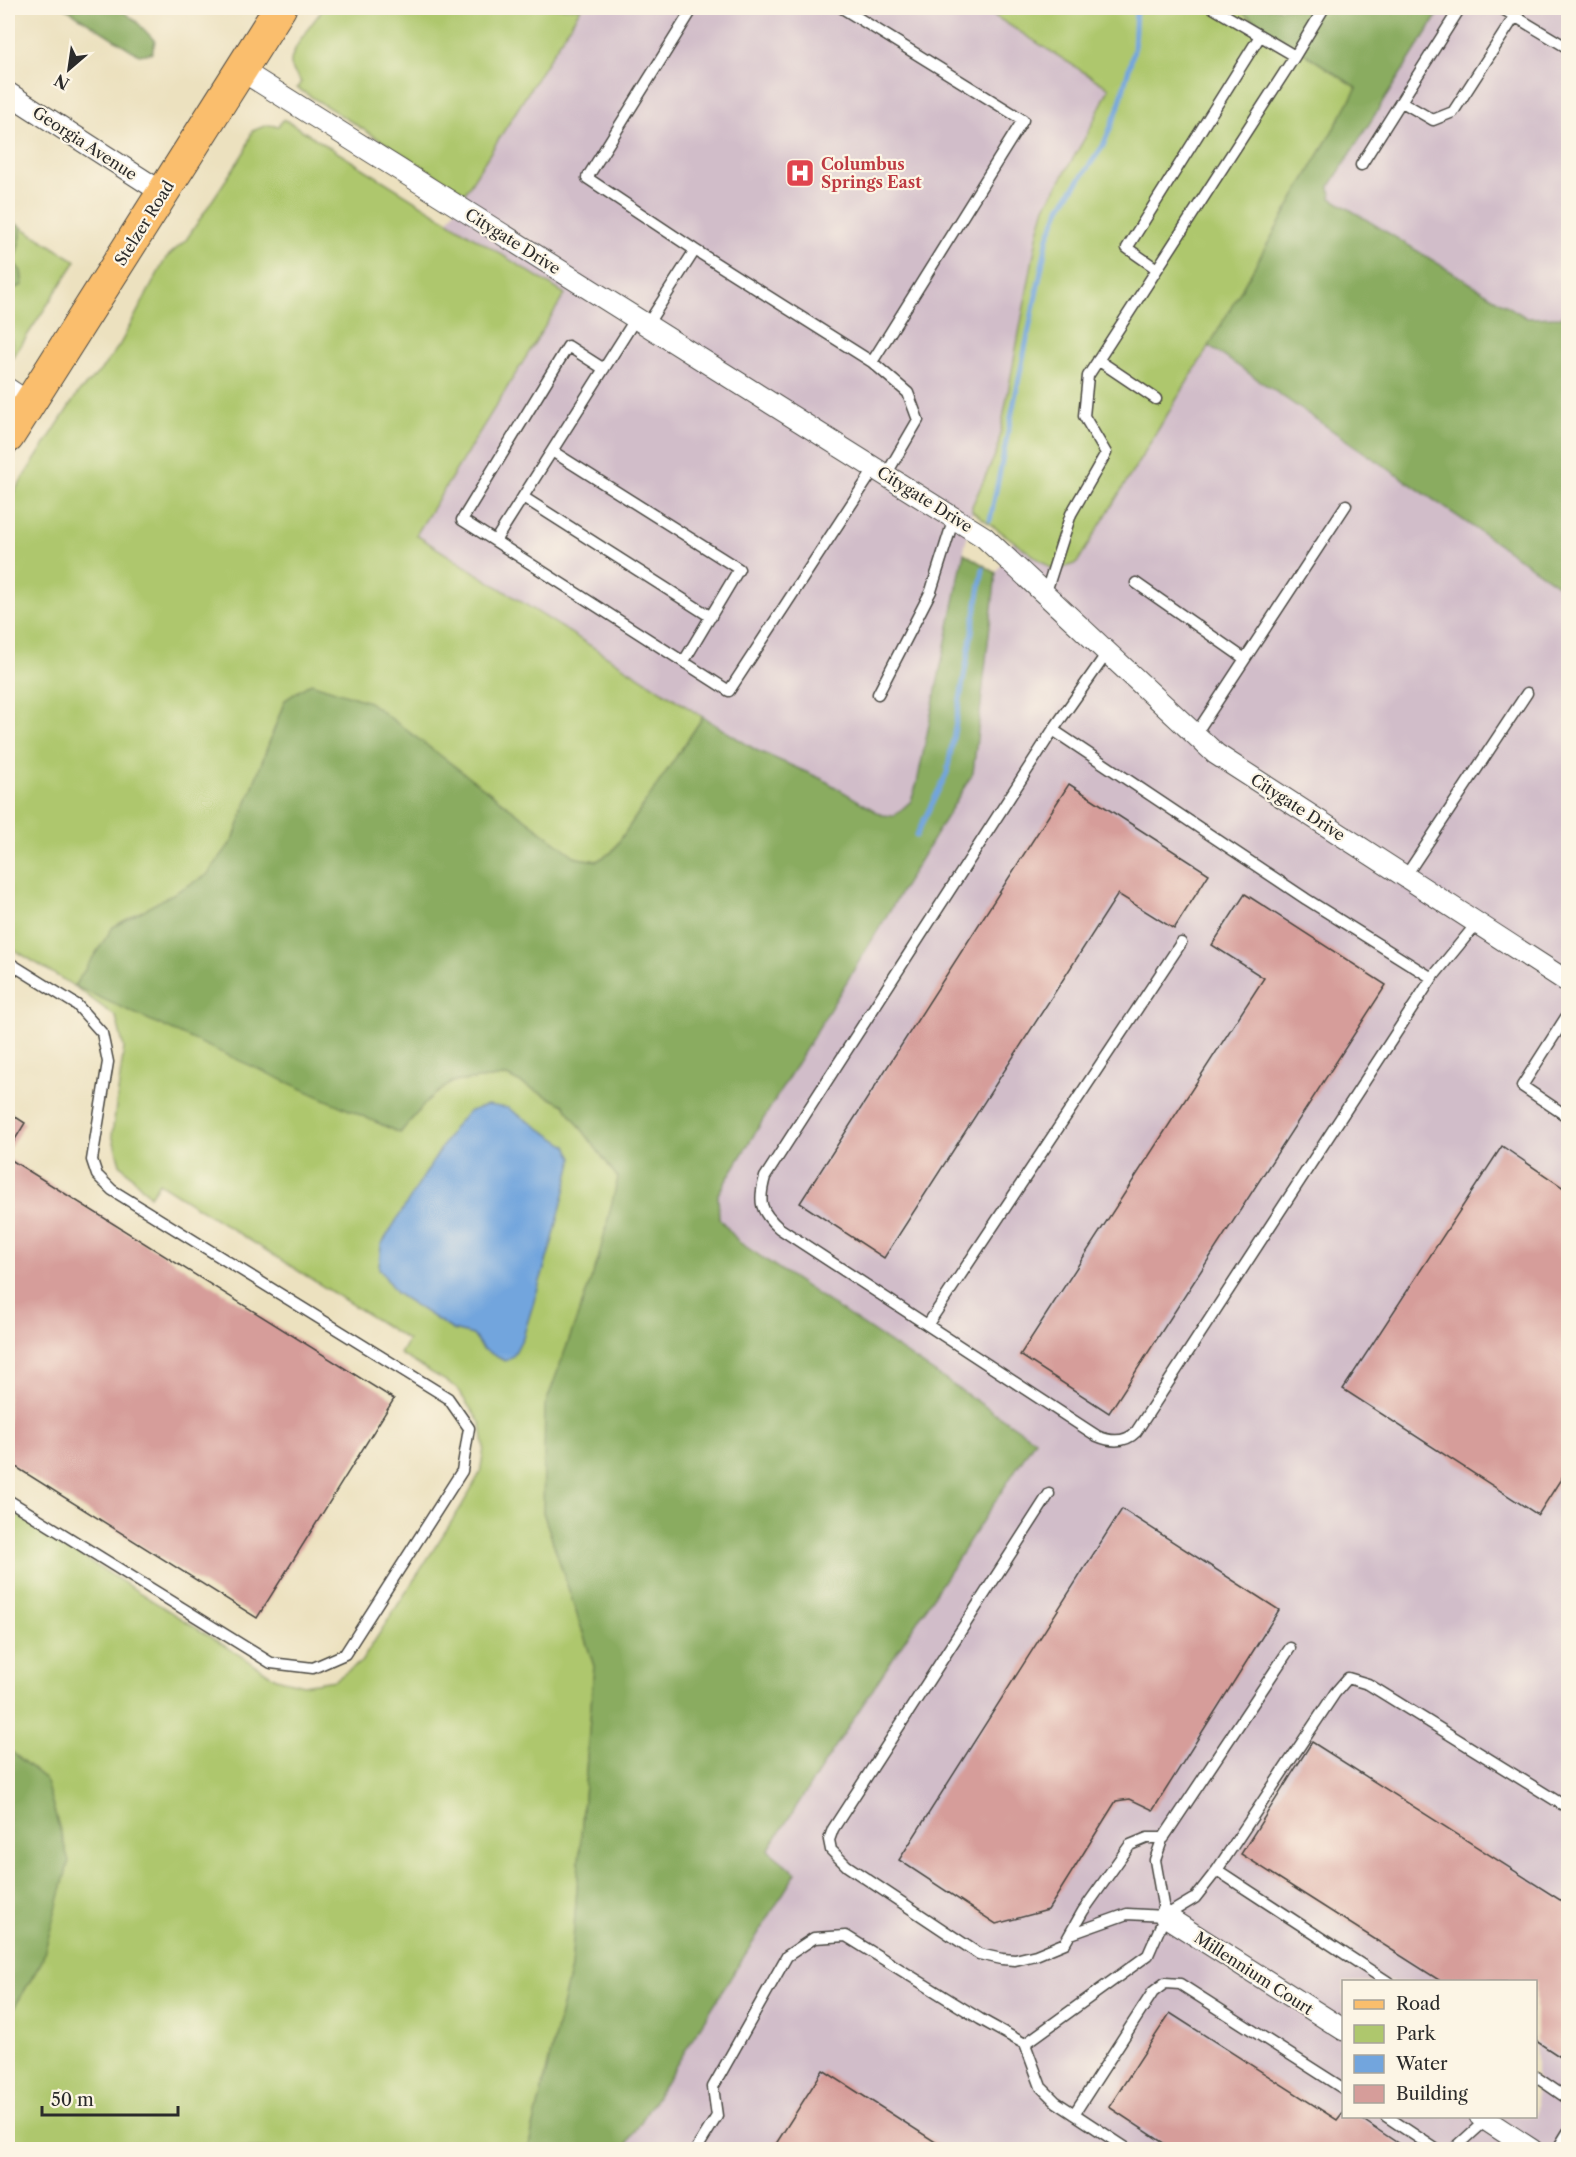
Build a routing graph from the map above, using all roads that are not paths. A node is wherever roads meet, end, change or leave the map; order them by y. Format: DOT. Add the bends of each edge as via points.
graph roads {
  1 [pos="280,8"];
  2 [pos="693,8"];
  3 [pos="842,8"];
  4 [pos="1212,8"];
  5 [pos="1460,8"];
  6 [pos="1501,8"];
  7 [pos="1321,9"];
  8 [pos="1228,11"];
  9 [pos="1515,16"];
  10 [pos="1260,36"];
  11 [pos="1569,48"];
  12 [pos="1295,56"];
  13 [pos="241,70"];
  14 [pos="8,93"];
  15 [pos="1402,102"];
  16 [pos="1361,165"];
  17 [pos="163,193"];
  18 [pos="695,250"];
  19 [pos="1157,269"];
  20 [pos="642,322"];
  21 [pos="1098,360"];
  22 [pos="872,362"];
  23 [pos="604,369"];
  24 [pos="18,396"];
  25 [pos="1156,399"];
  26 [pos="8,437"];
  27 [pos="552,451"];
  28 [pos="880,472"];
  29 [pos="523,496"];
  30 [pos="1346,505"];
  31 [pos="954,518"];
  32 [pos="495,541"];
  33 [pos="1136,583"];
  34 [pos="1045,594"];
  35 [pos="711,617"];
  36 [pos="1107,653"];
  37 [pos="1245,659"];
  38 [pos="684,661"];
  39 [pos="1527,693"];
  40 [pos="878,694"];
  41 [pos="1053,730"];
  42 [pos="1196,735"];
  43 [pos="1405,877"];
  44 [pos="1477,923"];
  45 [pos="1181,943"];
  46 [pos="8,962"];
  47 [pos="1432,978"];
  48 [pos="1569,982"];
  49 [pos="1569,1014"];
  50 [pos="1569,1117"];
  51 [pos="928,1324"];
  52 [pos="1049,1494"];
  53 [pos="8,1500"];
  54 [pos="1290,1648"];
  55 [pos="1569,1808"];
  56 [pos="1164,1838"];
  57 [pos="1217,1870"];
  58 [pos="1165,1916"];
  59 [pos="1071,1934"];
  60 [pos="1385,1980"];
  61 [pos="1342,2029"];
  62 [pos="1025,2044"];
  63 [pos="1537,2078"];
  64 [pos="1342,2088"];
  65 [pos="1569,2099"];
  66 [pos="1074,2114"];
  67 [pos="1389,2118"];
  68 [pos="1483,2118"];
  69 [pos="1569,2132"];
  70 [pos="696,2150"];
  71 [pos="1129,2150"];
  72 [pos="1437,2150"];
  73 [pos="1453,2150"];
  74 [pos="1532,2150"];
  75 [pos="1557,2150"];
  1 -- 13 [label="main road, Stelzer Road"];
  2 -- 18 [label="lane" via="587,178"];
  3 -- 22 [label="lane" via="1023,120"];
  4 -- 8 [label="lane"];
  5 -- 15 [label="lane"];
  6 -- 9 [label="lane"];
  7 -- 12 [label="lane"];
  8 -- 10 [label="lane"];
  9 -- 11 [label="lane"];
  9 -- 15 [label="lane" via="1453,112 1433,120"];
  10 -- 12 [label="lane"];
  10 -- 19 [label="lane" via="1127,248"];
  12 -- 19 [label="lane"];
  13 -- 17 [label="main road, Stelzer Road"];
  13 -- 20 [label="street, Citygate Drive"];
  14 -- 17 [label="street, Georgia Avenue"];
  15 -- 16 [label="lane"];
  17 -- 24 [label="main road, Stelzer Road"];
  18 -- 20 [label="lane"];
  18 -- 22 [label="lane"];
  19 -- 21 [label="lane"];
  20 -- 23 [label="lane"];
  20 -- 28 [label="street, Citygate Drive"];
  21 -- 25 [label="lane"];
  21 -- 34 [label="lane" via="1088,376 1084,416 1106,453 1071,514"];
  22 -- 28 [label="lane" via="908,393 918,420"];
  23 -- 27 [label="lane"];
  23 -- 32 [label="lane" via="568,346 462,520"];
  24 -- 26 [label="main road, Stelzer Road"];
  27 -- 29 [label="lane"];
  27 -- 35 [label="lane" via="739,569"];
  28 -- 31 [label="street, Citygate Drive"];
  28 -- 38 [label="lane" via="729,691"];
  29 -- 32 [label="lane"];
  29 -- 35 [label="lane"];
  30 -- 37 [label="lane"];
  31 -- 34 [label="street, Citygate Drive" via="984,537"];
  31 -- 40 [label="lane" via="931,591"];
  32 -- 38 [label="lane"];
  33 -- 37 [label="lane"];
  34 -- 36 [label="street, Citygate Drive"];
  35 -- 38 [label="lane"];
  36 -- 41 [label="lane"];
  36 -- 42 [label="street, Citygate Drive"];
  37 -- 42 [label="lane"];
  39 -- 43 [label="lane"];
  41 -- 47 [label="lane"];
  41 -- 51 [label="lane" via="765,1177 761,1190 766,1216 780,1228"];
  42 -- 43 [label="street, Citygate Drive" via="1216,754"];
  43 -- 44 [label="street, Citygate Drive"];
  44 -- 47 [label="lane"];
  44 -- 48 [label="street, Citygate Drive"];
  45 -- 51 [label="lane"];
  46 -- 53 [label="lane" via="77,1005 102,1033 108,1062 92,1160 104,1183 447,1398 469,1428 462,1471 345,1654 313,1668 271,1663"];
  47 -- 51 [label="lane" via="1131,1437 1110,1442 1097,1436"];
  49 -- 50 [label="lane" via="1522,1086"];
  52 -- 59 [label="lane" via="833,1829 830,1840 831,1850 847,1866 979,1954 1015,1960 1065,1943"];
  54 -- 56 [label="lane"];
  55 -- 57 [label="lane" via="1368,1684 1348,1678"];
  56 -- 58 [label="lane" via="1155,1860"];
  56 -- 59 [label="lane" via="1147,1838 1122,1853"];
  57 -- 58 [label="lane" via="1194,1898"];
  57 -- 60 [label="lane"];
  58 -- 59 [label="lane" via="1127,1914"];
  58 -- 61 [label="street, Millennium Court"];
  58 -- 62 [label="lane" via="1148,1955"];
  62 -- 66 [label="lane" via="1041,2087"];
  62 -- 70 [label="lane" via="846,1936 814,1938 787,1956 713,2087 717,2116"];
  63 -- 65 [label="lane"];
  64 -- 66 [label="lane" via="1180,1984 1165,1983 1153,1992"];
  66 -- 71 [label="lane"];
  67 -- 72 [label="lane"];
  68 -- 73 [label="lane"];
  68 -- 74 [label="street"];
  69 -- 75 [label="lane"];
}
